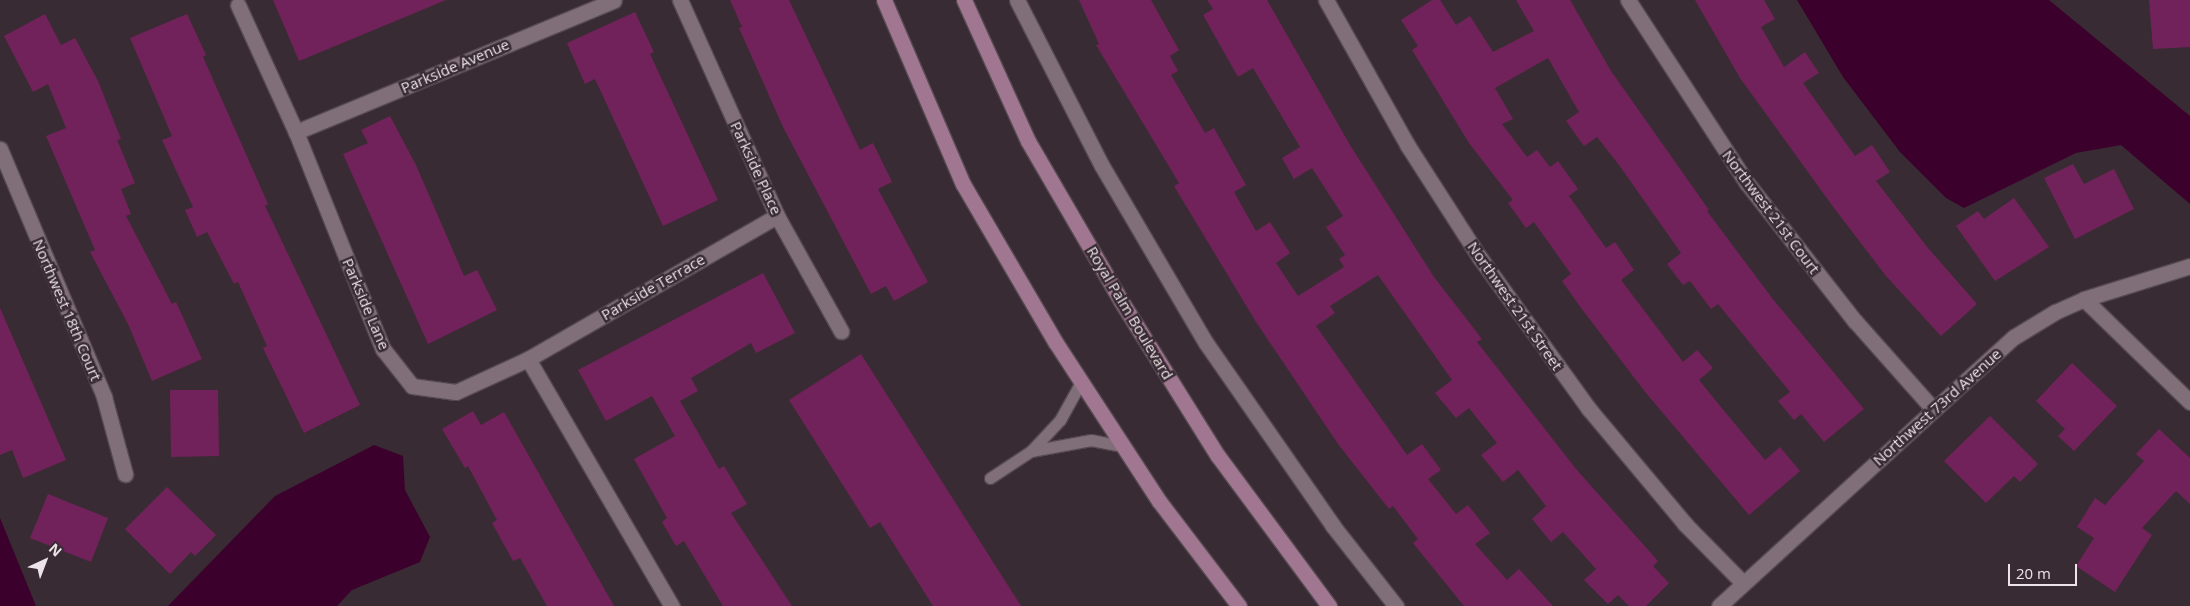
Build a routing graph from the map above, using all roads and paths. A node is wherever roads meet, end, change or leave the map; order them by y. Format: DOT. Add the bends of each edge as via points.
graph roads {
  1 [pos="614,0"];
  2 [pos="680,0"];
  3 [pos="884,0"];
  4 [pos="964,0"];
  5 [pos="1017,0"];
  6 [pos="1326,0"];
  7 [pos="1628,0"];
  8 [pos="238,5"];
  9 [pos="296,132"];
  10 [pos="0,149"];
  11 [pos="777,216"];
  12 [pos="2190,266"];
  13 [pos="2084,299"];
  14 [pos="841,331"];
  15 [pos="528,359"];
  16 [pos="1081,382"];
  17 [pos="2190,402"];
  18 [pos="1933,410"];
  19 [pos="1122,446"];
  20 [pos="1031,451"];
  21 [pos="125,474"];
  22 [pos="990,478"];
  23 [pos="1743,584"];
  24 [pos="672,606"];
  25 [pos="1239,606"];
  26 [pos="1329,606"];
  27 [pos="1396,606"];
  28 [pos="1719,606"];
  1 -- 9 [label="street, Parkside Avenue"];
  2 -- 11 [label="street, Parkside Place"];
  3 -- 16 [label="main road" via="963,184"];
  4 -- 26 [label="main road, Royal Palm Boulevard" via="1028,141 1121,301 1218,456"];
  5 -- 27 [label="street" via="1102,166 1206,343 1333,526"];
  6 -- 23 [label="street, Northwest 21st Street" via="1408,146 1480,258 1589,409 1686,524"];
  7 -- 18 [label="street, Northwest 21st Court" via="1746,183 1855,321"];
  8 -- 9 [label="street, Parkside Lane"];
  9 -- 15 [label="street, Parkside Lane" via="383,349 412,386 456,392"];
  10 -- 21 [label="street, Northwest 18th Court" via="104,397"];
  11 -- 14 [label="street, Parkside Place"];
  11 -- 15 [label="street, Parkside Terrace"];
  12 -- 13 [label="street, Northwest 73rd Avenue"];
  13 -- 17 [label="street"];
  13 -- 18 [label="street, Northwest 73rd Avenue" via="2054,312 2014,337"];
  15 -- 24 [label="street"];
  16 -- 19 [label="main road"];
  16 -- 20 [label="lane" via="1060,420"];
  18 -- 23 [label="street, Northwest 73rd Avenue"];
  19 -- 20 [label="lane" via="1091,440"];
  19 -- 25 [label="main road" via="1158,501"];
  20 -- 22 [label="lane"];
  23 -- 28 [label="street, Northwest 73rd Avenue"];
}
